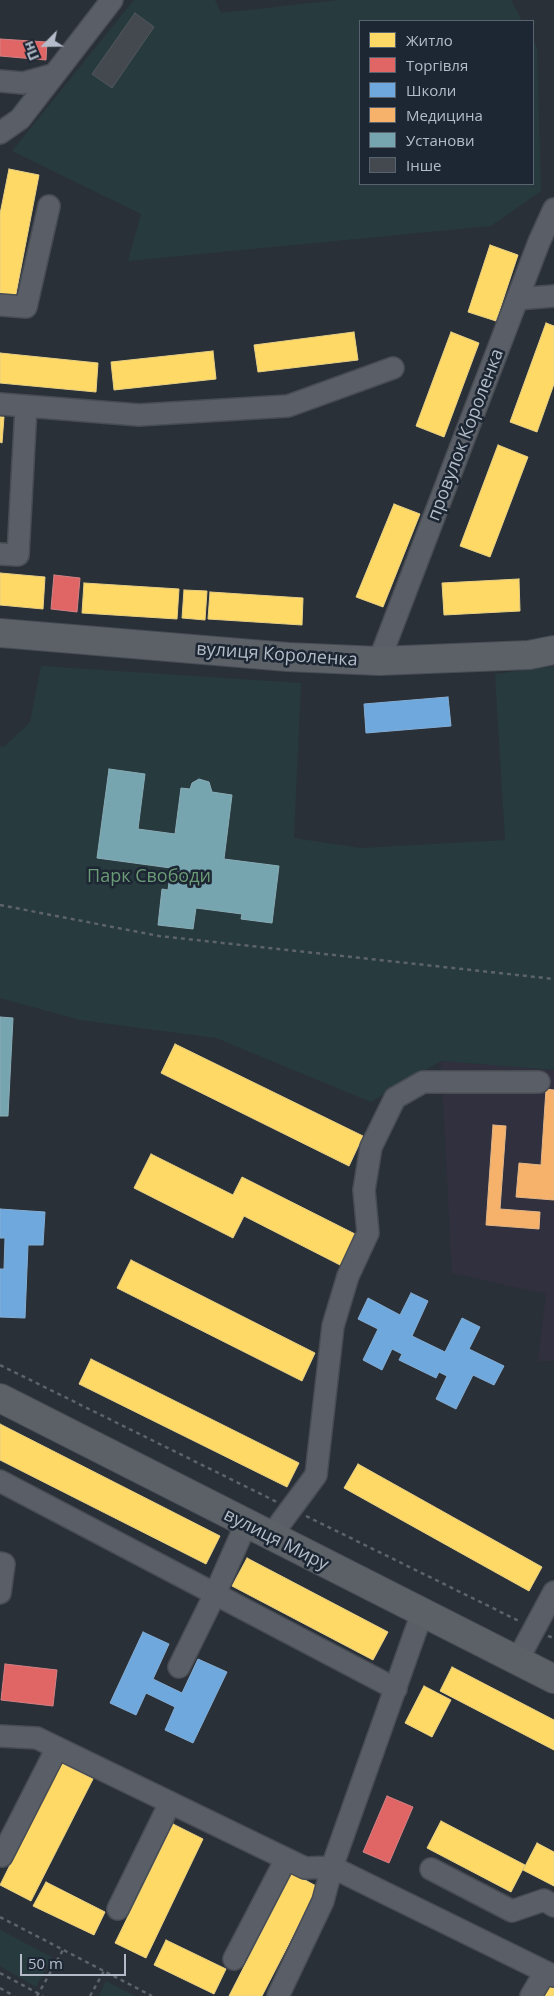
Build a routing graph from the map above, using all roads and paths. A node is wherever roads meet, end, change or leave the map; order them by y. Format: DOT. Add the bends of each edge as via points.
graph roads {
  1 [pos="112,0"];
  2 [pos="52,75"];
  3 [pos="0,81"];
  4 [pos="0,133"];
  5 [pos="49,206"];
  6 [pos="554,210"];
  7 [pos="554,296"];
  8 [pos="517,299"];
  9 [pos="0,304"];
  10 [pos="393,368"];
  11 [pos="0,404"];
  12 [pos="26,406"];
  13 [pos="0,554"];
  14 [pos="0,633"];
  15 [pos="554,650"];
  16 [pos="379,661"];
  17 [pos="0,905"];
  18 [pos="554,979"];
  19 [pos="539,1082"];
  20 [pos="0,1398"];
  21 [pos="0,1481"];
  22 [pos="246,1524"];
  23 [pos="270,1537"];
  24 [pos="0,1564"];
  25 [pos="0,1592"];
  26 [pos="554,1592"];
  27 [pos="215,1594"];
  28 [pos="422,1613"];
  29 [pos="517,1661"];
  30 [pos="179,1667"];
  31 [pos="554,1679"];
  32 [pos="396,1689"];
  33 [pos="0,1736"];
  34 [pos="57,1748"];
  35 [pos="170,1803"];
  36 [pos="2,1856"];
  37 [pos="286,1859"];
  38 [pos="332,1868"];
  39 [pos="431,1869"];
  40 [pos="554,1906"];
  41 [pos="118,1909"];
  42 [pos="0,1917"];
  43 [pos="63,1950"];
  44 [pos="234,1959"];
  45 [pos="104,1971"];
  46 [pos="0,1973"];
  47 [pos="550,1974"];
  48 [pos="0,1988"];
  49 [pos="38,1995"];
  50 [pos="14,1996"];
  51 [pos="43,1996"];
  52 [pos="90,1996"];
  53 [pos="152,1996"];
  54 [pos="278,1996"];
  55 [pos="531,1996"];
  1 -- 2 [label="street"];
  2 -- 3 [label="street" via="23,83"];
  2 -- 4 [label="street" via="20,119"];
  5 -- 9 [label="street" via="26,307"];
  6 -- 8 [label="street, провулок Короленка"];
  7 -- 8 [label="street"];
  8 -- 16 [label="street, провулок Короленка"];
  10 -- 12 [label="street" via="288,406 139,415"];
  11 -- 12 [label="street"];
  12 -- 13 [label="street" via="18,555"];
  14 -- 16 [label="main road, вулиця Короленка" via="288,657"];
  15 -- 16 [label="main road, вулиця Короленка" via="529,655"];
  17 -- 18 [label="path" via="159,936"];
  19 -- 23 [label="street" via="423,1082 395,1098 371,1147 364,1190 368,1232 348,1276 333,1326 316,1475"];
  20 -- 22 [label="main road, вулиця Миру"];
  21 -- 27 [label="street"];
  22 -- 23 [label="main road, вулиця Миру"];
  22 -- 27 [label="street"];
  23 -- 28 [label="main road, вулиця Миру"];
  24 -- 25 [label="street" via="4,1564"];
  26 -- 29 [label="street"];
  27 -- 30 [label="street"];
  27 -- 32 [label="street"];
  28 -- 29 [label="main road, вулиця Миру"];
  28 -- 32 [label="street"];
  29 -- 31 [label="main road, вулиця Миру"];
  32 -- 38 [label="street"];
  33 -- 34 [label="street" via="37,1738"];
  34 -- 35 [label="street"];
  34 -- 36 [label="street"];
  35 -- 37 [label="street"];
  35 -- 41 [label="street"];
  37 -- 38 [label="street" via="305,1868"];
  37 -- 44 [label="street"];
  38 -- 47 [label="street"];
  38 -- 54 [label="street" via="323,1901"];
  39 -- 40 [label="street" via="512,1910 544,1900"];
  42 -- 43 [label="path"];
  43 -- 45 [label="path"];
  43 -- 49 [label="path"];
  45 -- 52 [label="path"];
  45 -- 53 [label="path"];
  46 -- 49 [label="path"];
  47 -- 55 [label="street"];
  48 -- 50 [label="path"];
  49 -- 51 [label="path"];
}
